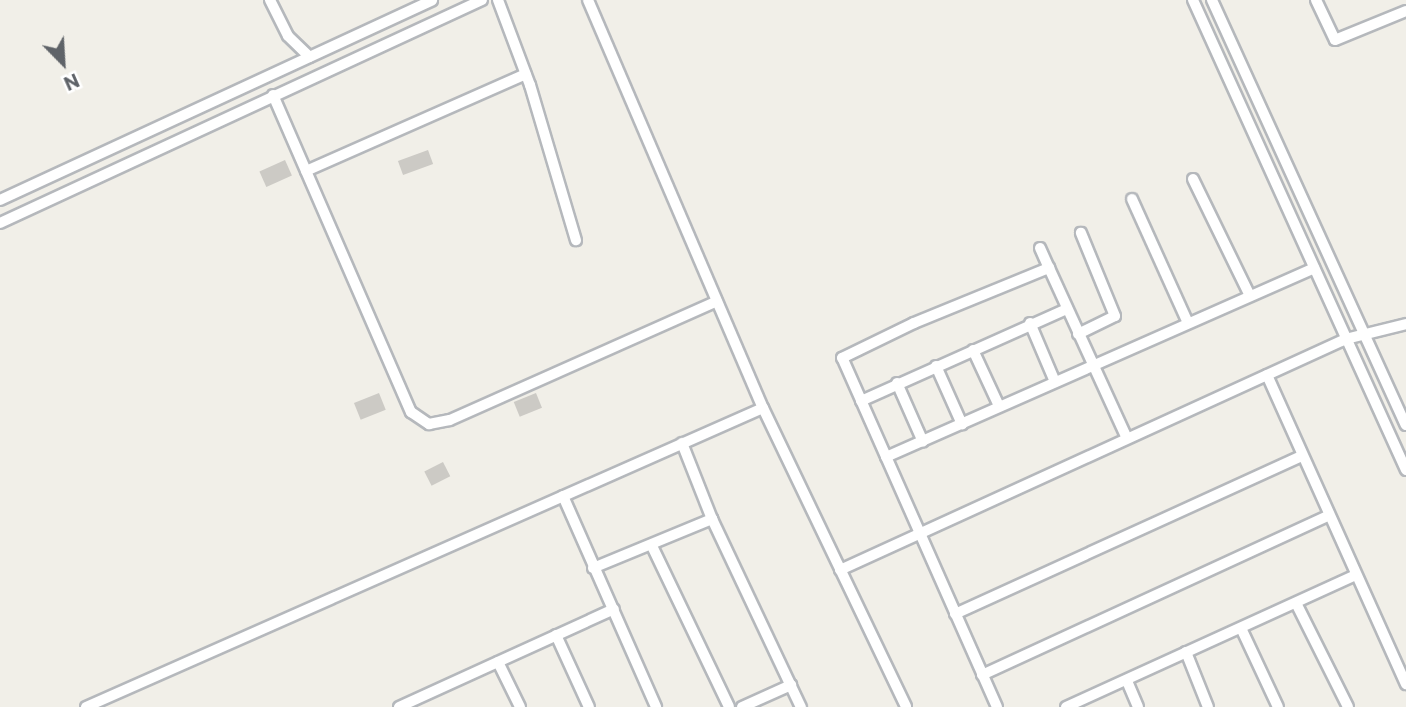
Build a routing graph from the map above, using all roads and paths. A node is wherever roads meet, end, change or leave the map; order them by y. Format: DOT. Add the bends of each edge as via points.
graph roads {
  1 [pos="270,0"];
  2 [pos="432,0"];
  3 [pos="482,0"];
  4 [pos="498,0"];
  5 [pos="588,0"];
  6 [pos="1193,0"];
  7 [pos="1212,0"];
  8 [pos="1316,0"];
  9 [pos="1406,11"];
  10 [pos="310,57"];
  11 [pos="526,74"];
  12 [pos="273,95"];
  13 [pos="306,171"];
  14 [pos="1193,179"];
  15 [pos="1132,199"];
  16 [pos="0,200"];
  17 [pos="0,223"];
  18 [pos="1081,233"];
  19 [pos="576,240"];
  20 [pos="1040,248"];
  21 [pos="1049,268"];
  22 [pos="1314,268"];
  23 [pos="1250,296"];
  24 [pos="717,302"];
  25 [pos="1067,309"];
  26 [pos="1030,323"];
  27 [pos="1188,323"];
  28 [pos="1406,324"];
  29 [pos="1362,332"];
  30 [pos="1078,334"];
  31 [pos="1346,339"];
  32 [pos="973,350"];
  33 [pos="1092,365"];
  34 [pos="936,366"];
  35 [pos="1267,375"];
  36 [pos="1055,382"];
  37 [pos="897,383"];
  38 [pos="861,401"];
  39 [pos="999,406"];
  40 [pos="763,408"];
  41 [pos="962,424"];
  42 [pos="1406,425"];
  43 [pos="1126,438"];
  44 [pos="923,442"];
  45 [pos="682,443"];
  46 [pos="1301,456"];
  47 [pos="886,457"];
  48 [pos="1406,470"];
  49 [pos="563,496"];
  50 [pos="1328,516"];
  51 [pos="712,519"];
  52 [pos="919,533"];
  53 [pos="652,546"];
  54 [pos="593,568"];
  55 [pos="840,569"];
  56 [pos="1354,576"];
  57 [pos="1296,603"];
  58 [pos="614,609"];
  59 [pos="955,614"];
  60 [pos="1241,628"];
  61 [pos="556,635"];
  62 [pos="1185,652"];
  63 [pos="498,662"];
  64 [pos="982,675"];
  65 [pos="1127,681"];
  66 [pos="1406,684"];
  67 [pos="791,685"];
  68 [pos="86,707"];
  69 [pos="398,707"];
  70 [pos="520,707"];
  71 [pos="589,707"];
  72 [pos="656,707"];
  73 [pos="729,707"];
  74 [pos="742,707"];
  75 [pos="801,707"];
  76 [pos="906,707"];
  77 [pos="997,707"];
  78 [pos="1068,707"];
  79 [pos="1138,707"];
  80 [pos="1208,707"];
  81 [pos="1278,707"];
  82 [pos="1348,707"];
  1 -- 10 [label="street" via="288,36"];
  2 -- 10 [label="street"];
  3 -- 12 [label="street"];
  4 -- 11 [label="street"];
  5 -- 24 [label="street"];
  6 -- 22 [label="street"];
  7 -- 29 [label="street"];
  8 -- 9 [label="street" via="1335,40"];
  10 -- 16 [label="street"];
  11 -- 13 [label="street"];
  11 -- 19 [label="street"];
  12 -- 13 [label="street"];
  12 -- 17 [label="street"];
  13 -- 24 [label="street" via="411,412 429,424 450,420"];
  14 -- 23 [label="street"];
  15 -- 27 [label="street"];
  18 -- 30 [label="street" via="1115,316"];
  20 -- 21 [label="street"];
  21 -- 25 [label="street"];
  21 -- 38 [label="street" via="842,358"];
  22 -- 23 [label="street"];
  22 -- 31 [label="street"];
  23 -- 27 [label="street"];
  24 -- 40 [label="street"];
  25 -- 26 [label="street"];
  25 -- 30 [label="street"];
  26 -- 32 [label="street"];
  26 -- 36 [label="street"];
  27 -- 33 [label="street"];
  28 -- 29 [label="street"];
  29 -- 31 [label="street"];
  29 -- 42 [label="street"];
  30 -- 33 [label="street"];
  31 -- 35 [label="street"];
  31 -- 48 [label="street"];
  32 -- 34 [label="street"];
  32 -- 39 [label="street"];
  33 -- 36 [label="street"];
  33 -- 43 [label="street"];
  34 -- 37 [label="street"];
  34 -- 41 [label="street"];
  35 -- 43 [label="street"];
  35 -- 46 [label="street"];
  36 -- 39 [label="street"];
  37 -- 38 [label="street"];
  37 -- 44 [label="street"];
  38 -- 47 [label="street"];
  39 -- 41 [label="street"];
  40 -- 45 [label="street"];
  40 -- 55 [label="street"];
  41 -- 44 [label="street"];
  43 -- 52 [label="street"];
  44 -- 47 [label="street"];
  45 -- 49 [label="street"];
  45 -- 51 [label="street"];
  46 -- 50 [label="street"];
  46 -- 59 [label="street"];
  47 -- 52 [label="street"];
  49 -- 54 [label="street"];
  49 -- 68 [label="street"];
  50 -- 56 [label="street"];
  50 -- 64 [label="street"];
  51 -- 53 [label="street"];
  51 -- 67 [label="street"];
  52 -- 55 [label="street"];
  52 -- 59 [label="street"];
  53 -- 54 [label="street"];
  53 -- 73 [label="street"];
  54 -- 58 [label="street"];
  55 -- 76 [label="street"];
  56 -- 57 [label="street"];
  56 -- 66 [label="street"];
  57 -- 60 [label="street"];
  57 -- 82 [label="street"];
  58 -- 61 [label="street"];
  58 -- 72 [label="street"];
  59 -- 64 [label="street"];
  60 -- 62 [label="street"];
  60 -- 81 [label="street"];
  61 -- 63 [label="street"];
  61 -- 71 [label="street"];
  62 -- 65 [label="street"];
  62 -- 80 [label="street"];
  63 -- 69 [label="street"];
  63 -- 70 [label="street"];
  64 -- 77 [label="street"];
  65 -- 78 [label="street"];
  65 -- 79 [label="street"];
  67 -- 74 [label="street"];
  67 -- 75 [label="street"];
}
